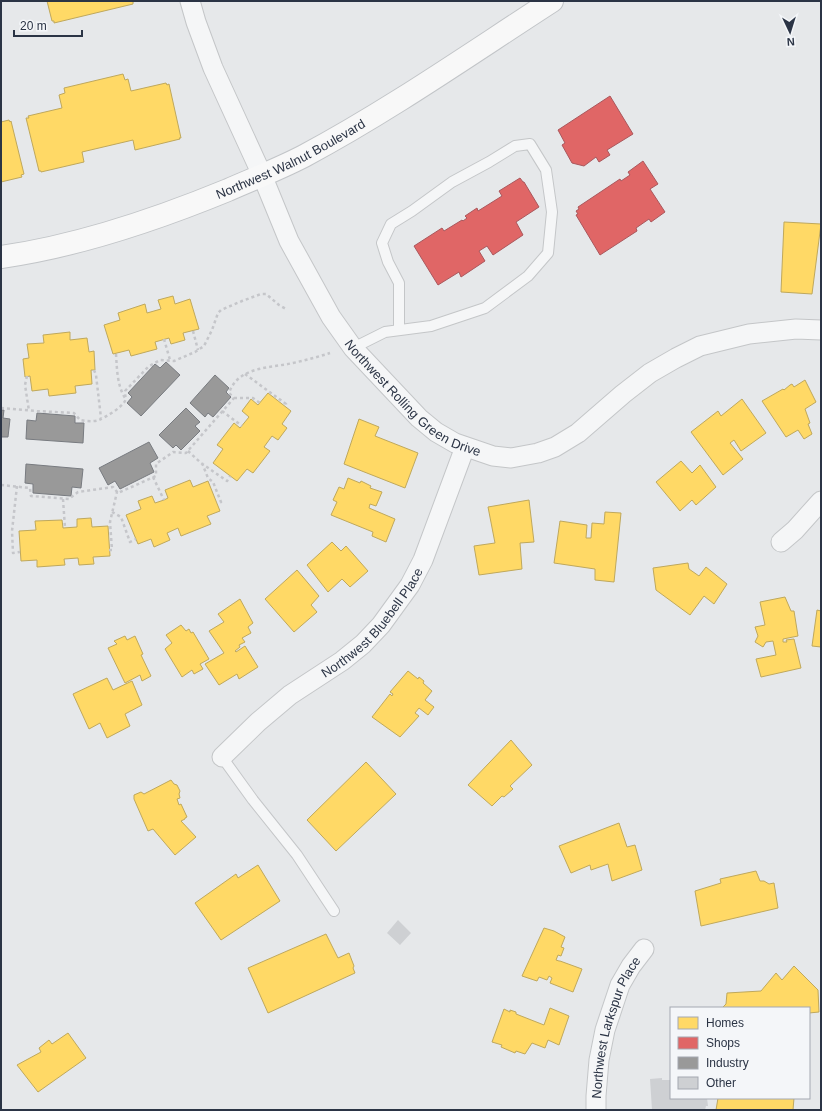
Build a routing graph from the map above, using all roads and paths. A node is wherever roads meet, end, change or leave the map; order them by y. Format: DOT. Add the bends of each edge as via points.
graph roads {
  1 [pos="190,1"];
  2 [pos="552,1"];
  3 [pos="262,175"];
  4 [pos="1,257"];
  5 [pos="286,309"];
  6 [pos="193,330"];
  7 [pos="399,330"];
  8 [pos="821,330"];
  9 [pos="164,339"];
  10 [pos="353,348"];
  11 [pos="198,350"];
  12 [pos="330,353"];
  13 [pos="116,354"];
  14 [pos="170,360"];
  15 [pos="94,370"];
  16 [pos="245,374"];
  17 [pos="27,376"];
  18 [pos="234,398"];
  19 [pos="126,399"];
  20 [pos="260,403"];
  21 [pos="285,406"];
  22 [pos="1,408"];
  23 [pos="29,411"];
  24 [pos="222,411"];
  25 [pos="101,418"];
  26 [pos="242,426"];
  27 [pos="465,447"];
  28 [pos="188,451"];
  29 [pos="201,463"];
  30 [pos="230,476"];
  31 [pos="154,477"];
  32 [pos="1,485"];
  33 [pos="17,486"];
  34 [pos="117,492"];
  35 [pos="63,499"];
  36 [pos="164,500"];
  37 [pos="821,502"];
  38 [pos="217,503"];
  39 [pos="112,512"];
  40 [pos="65,528"];
  41 [pos="136,539"];
  42 [pos="781,542"];
  43 [pos="109,550"];
  44 [pos="20,552"];
  45 [pos="222,757"];
  46 [pos="334,911"];
  47 [pos="644,949"];
  48 [pos="596,1110"];
  1 -- 3 [label="street, Northwest Rolling Green Drive" via="213,68"];
  2 -- 3 [label="main road, Northwest Walnut Boulevard" via="378,113 303,156"];
  3 -- 4 [label="main road, Northwest Walnut Boulevard" via="139,224 67,244"];
  3 -- 10 [label="street, Northwest Rolling Green Drive" via="289,241 331,317"];
  5 -- 11 [label="path" via="266,294 261,294 221,310 204,346"];
  6 -- 11 [label="path"];
  7 -- 7 [label="lane" via="431,326 485,308 528,276 548,253 552,212 546,170 530,144 515,146 452,182 392,224 382,243 398,282"];
  7 -- 10 [label="lane" via="385,332"];
  8 -- 27 [label="street, Northwest Rolling Green Drive" via="796,329 749,334 700,346 650,373 578,433 555,447 538,453 512,458 493,456"];
  9 -- 14 [label="path"];
  10 -- 27 [label="street, Northwest Rolling Green Drive" via="419,418 436,432"];
  11 -- 14 [label="path" via="174,361"];
  12 -- 16 [label="path" via="293,363 259,368"];
  13 -- 19 [label="path" via="117,374"];
  14 -- 19 [label="path" via="160,360 148,367 125,391"];
  15 -- 25 [label="path"];
  16 -- 18 [label="path" via="231,387 229,393"];
  16 -- 21 [label="path" via="286,404"];
  17 -- 23 [label="path" via="25,385"];
  18 -- 20 [label="path" via="253,398"];
  18 -- 24 [label="path"];
  19 -- 25 [label="path" via="113,412"];
  22 -- 23 [label="path"];
  23 -- 25 [label="path" via="74,413 80,420 88,421"];
  24 -- 26 [label="path"];
  24 -- 28 [label="path"];
  27 -- 45 [label="street, Northwest Bluebell Place" via="423,560 410,585 381,625 342,661 290,695"];
  28 -- 29 [label="path"];
  28 -- 31 [label="path" via="173,452 156,464"];
  29 -- 30 [label="path" via="227,481"];
  29 -- 38 [label="path" via="216,489 221,502"];
  31 -- 34 [label="path"];
  31 -- 36 [label="path"];
  32 -- 33 [label="path"];
  33 -- 35 [label="path" via="30,488 31,496"];
  33 -- 44 [label="path" via="12,545 13,553"];
  34 -- 35 [label="path" via="113,487 78,492 69,499"];
  34 -- 39 [label="path"];
  35 -- 40 [label="path"];
  37 -- 42 [label="street" via="796,530"];
  39 -- 41 [label="path" via="122,517 130,542"];
  39 -- 43 [label="path" via="112,550"];
  45 -- 46 [label="lane" via="297,855"];
  47 -- 48 [label="street, Northwest Larkspur Place" via="620,985 605,1030 599,1060"];
}
